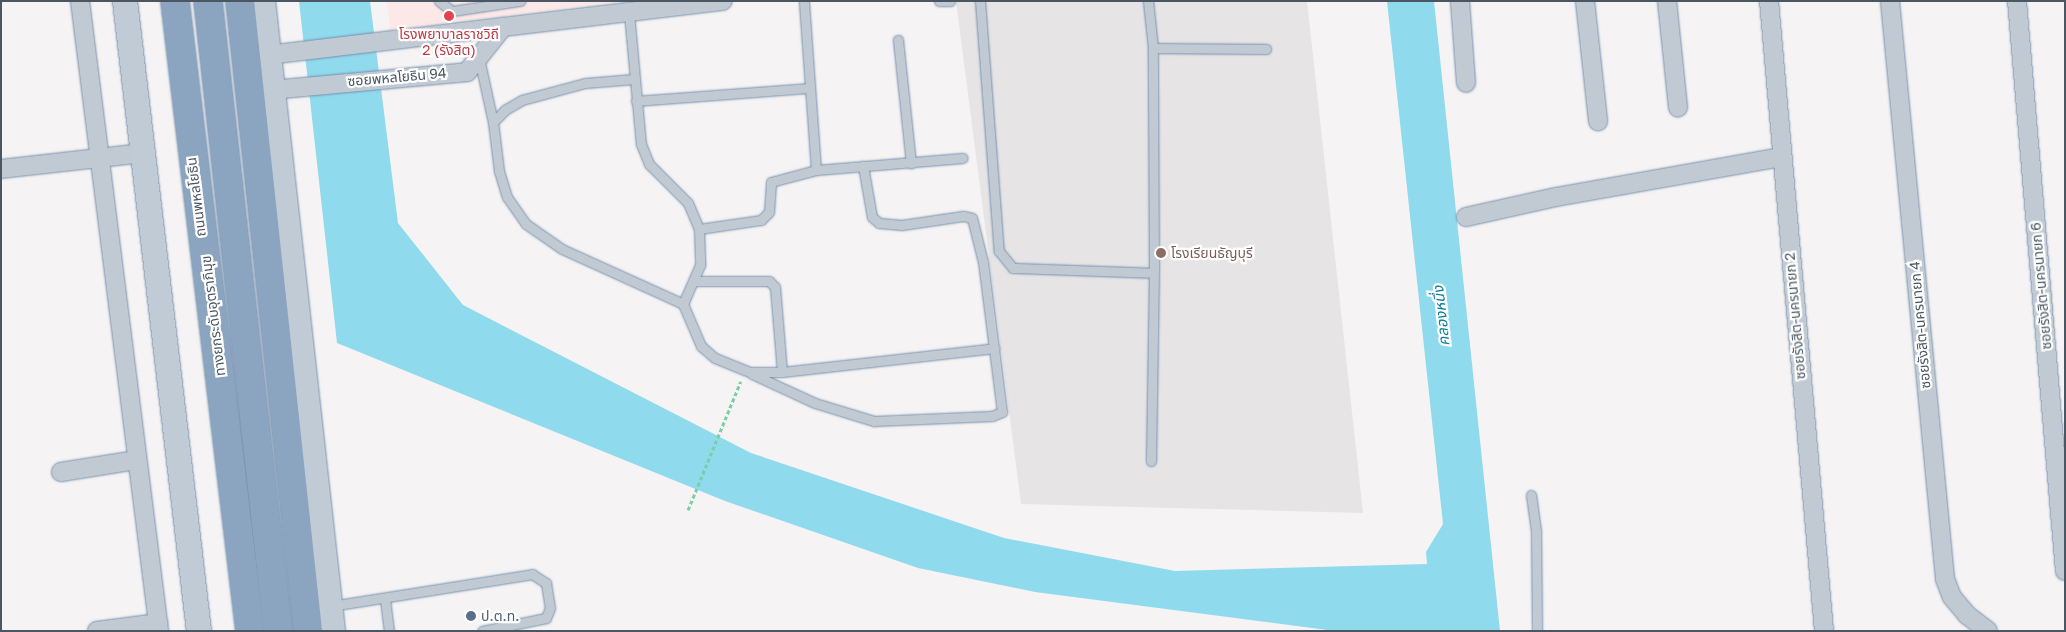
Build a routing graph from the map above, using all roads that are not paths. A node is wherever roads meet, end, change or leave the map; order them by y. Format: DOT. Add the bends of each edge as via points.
graph roads {
  1 [pos="80,1"];
  2 [pos="125,1"];
  3 [pos="174,1"];
  4 [pos="208,1"];
  5 [pos="240,1"];
  6 [pos="263,1"];
  7 [pos="439,1"];
  8 [pos="520,1"];
  9 [pos="723,1"];
  10 [pos="804,1"];
  11 [pos="939,1"];
  12 [pos="950,1"];
  13 [pos="980,1"];
  14 [pos="1148,1"];
  15 [pos="1460,1"];
  16 [pos="1585,1"];
  17 [pos="1667,1"];
  18 [pos="1769,1"];
  19 [pos="1890,1"];
  20 [pos="2017,1"];
  21 [pos="477,4"];
  22 [pos="629,13"];
  23 [pos="502,27"];
  24 [pos="898,40"];
  25 [pos="1153,48"];
  26 [pos="1266,49"];
  27 [pos="268,55"];
  28 [pos="479,57"];
  29 [pos="634,79"];
  30 [pos="1466,83"];
  31 [pos="810,88"];
  32 [pos="271,90"];
  33 [pos="636,101"];
  34 [pos="1678,106"];
  35 [pos="1598,121"];
  36 [pos="493,122"];
  37 [pos="143,153"];
  38 [pos="1780,157"];
  39 [pos="963,158"];
  40 [pos="100,159"];
  41 [pos="911,163"];
  42 [pos="863,166"];
  43 [pos="1,170"];
  44 [pos="816,170"];
  45 [pos="1466,217"];
  46 [pos="699,229"];
  47 [pos="1154,273"];
  48 [pos="694,281"];
  49 [pos="683,304"];
  50 [pos="995,348"];
  51 [pos="747,372"];
  52 [pos="782,372"];
  53 [pos="137,460"];
  54 [pos="1151,461"];
  55 [pos="61,472"];
  56 [pos="1531,496"];
  57 [pos="2065,572"];
  58 [pos="385,599"];
  59 [pos="331,606"];
  60 [pos="158,627"];
  61 [pos="97,631"];
  62 [pos="199,631"];
  63 [pos="249,631"];
  64 [pos="278,631"];
  65 [pos="308,631"];
  66 [pos="333,631"];
  67 [pos="390,631"];
  68 [pos="482,631"];
  69 [pos="1537,631"];
  70 [pos="1824,631"];
  71 [pos="1988,631"];
  1 -- 40 [label="street"];
  2 -- 37 [label="main road"];
  3 -- 63 [label="highway, ทางยกระดับอุตราภิมุข"];
  4 -- 64 [label="highway, ทางยกระดับอุตราภิมุข"];
  5 -- 65 [label="highway"];
  6 -- 27 [label="main road"];
  7 -- 21 [label="lane" via="452,11"];
  8 -- 21 [label="lane"];
  9 -- 22 [label="street"];
  10 -- 31 [label="lane"];
  11 -- 12 [label="lane"];
  13 -- 47 [label="lane" via="999,251 1004,262 1013,268"];
  14 -- 25 [label="lane"];
  15 -- 30 [label="street"];
  16 -- 35 [label="street"];
  17 -- 34 [label="street"];
  18 -- 38 [label="street, ซอยรังสิต-นครนายก 2"];
  19 -- 71 [label="street, ซอยรังสิต-นครนายก 4" via="1942,562 1952,597 1967,615"];
  20 -- 57 [label="street, ซอยรังสิต-นครนายก 6"];
  22 -- 23 [label="street"];
  22 -- 29 [label="lane"];
  23 -- 27 [label="street"];
  23 -- 28 [label="street, ซอยพหลโยธิน 94"];
  24 -- 41 [label="lane"];
  25 -- 26 [label="lane"];
  25 -- 47 [label="lane"];
  27 -- 32 [label="main road"];
  28 -- 32 [label="street, ซอยพหลโยธิน 94" via="467,72"];
  28 -- 36 [label="lane"];
  29 -- 33 [label="lane"];
  29 -- 36 [label="lane" via="585,83 522,100"];
  31 -- 33 [label="lane"];
  31 -- 44 [label="lane"];
  32 -- 59 [label="main road"];
  33 -- 46 [label="lane" via="640,144 649,164 682,194"];
  36 -- 49 [label="lane" via="507,197 526,224 562,249"];
  37 -- 40 [label="street"];
  37 -- 62 [label="main road"];
  38 -- 45 [label="street" via="1556,196"];
  38 -- 70 [label="street, ซอยรังสิต-นครนายก 2"];
  39 -- 41 [label="lane"];
  40 -- 43 [label="street"];
  40 -- 53 [label="street"];
  41 -- 42 [label="lane"];
  42 -- 44 [label="lane"];
  42 -- 50 [label="lane" via="872,217 879,223 902,225 963,216 972,218 983,262"];
  44 -- 46 [label="lane" via="771,182 769,212 760,220"];
  46 -- 48 [label="lane" via="700,265"];
  47 -- 54 [label="lane"];
  48 -- 49 [label="lane"];
  48 -- 52 [label="lane" via="769,281 774,288"];
  49 -- 51 [label="lane" via="701,346 715,358"];
  50 -- 51 [label="lane" via="1002,412 997,416 874,421 815,403"];
  50 -- 52 [label="lane"];
  51 -- 52 [label="lane"];
  53 -- 55 [label="street"];
  53 -- 60 [label="street"];
  56 -- 69 [label="lane" via="1536,532"];
  58 -- 59 [label="lane"];
  58 -- 67 [label="lane"];
  58 -- 68 [label="lane" via="532,574 546,583 550,608 546,618"];
  59 -- 66 [label="main road"];
  60 -- 61 [label="street"];
}
